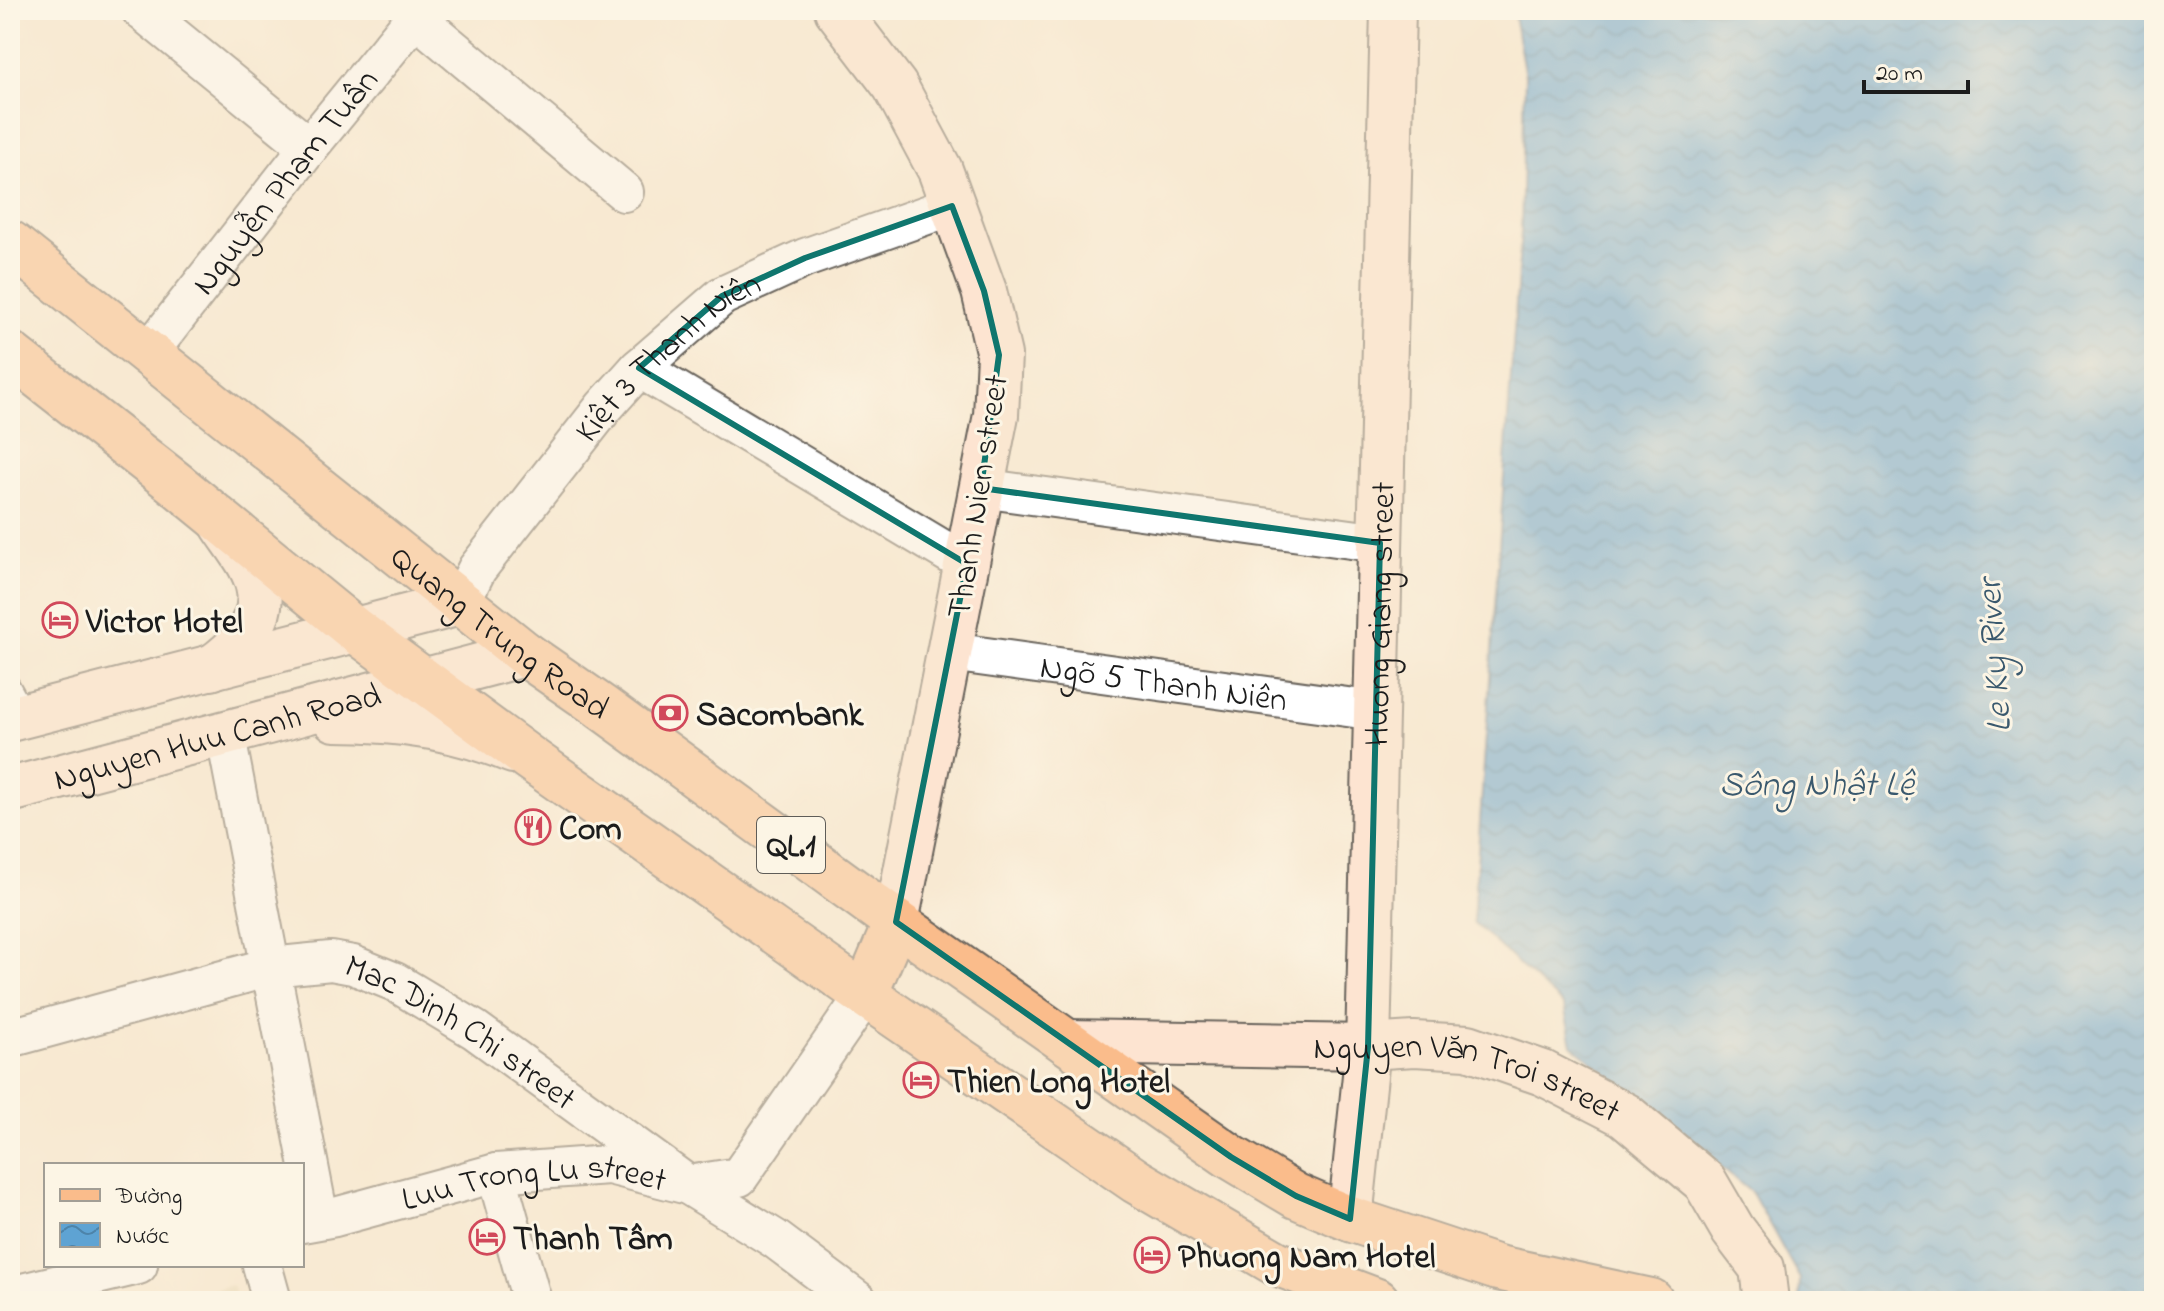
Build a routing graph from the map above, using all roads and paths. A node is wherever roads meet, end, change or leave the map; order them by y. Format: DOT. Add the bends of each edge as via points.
graph roads {
  1 [pos="141,10"];
  2 [pos="837,10"];
  3 [pos="1393,10"];
  4 [pos="418,14"];
  5 [pos="309,147"];
  6 [pos="624,192"];
  7 [pos="952,206"];
  8 [pos="10,243"];
  9 [pos="149,352"];
  10 [pos="10,354"];
  11 [pos="639,368"];
  12 [pos="981,488"];
  13 [pos="220,520"];
  14 [pos="1380,543"];
  15 [pos="967,564"];
  16 [pos="460,603"];
  17 [pos="355,630"];
  18 [pos="950,652"];
  19 [pos="525,654"];
  20 [pos="211,668"];
  21 [pos="423,681"];
  22 [pos="16,706"];
  23 [pos="1376,711"];
  24 [pos="237,729"];
  25 [pos="529,758"];
  26 [pos="10,790"];
  27 [pos="896,922"];
  28 [pos="270,967"];
  29 [pos="865,995"];
  30 [pos="10,1038"];
  31 [pos="1067,1042"];
  32 [pos="1368,1047"];
  33 [pos="301,1163"];
  34 [pos="496,1173"];
  35 [pos="304,1183"];
  36 [pos="688,1185"];
  37 [pos="1350,1219"];
  38 [pos="310,1221"];
  39 [pos="130,1267"];
  40 [pos="263,1267"];
  41 [pos="10,1296"];
  42 [pos="272,1301"];
  43 [pos="532,1301"];
  44 [pos="858,1301"];
  45 [pos="1377,1301"];
  46 [pos="1651,1301"];
  47 [pos="1766,1301"];
  1 -- 5 [label="street"];
  2 -- 7 [label="main road, Thanh Nien street" via="895,86 940,170"];
  3 -- 14 [label="main road, Huong Giang street"];
  4 -- 5 [label="street, Nguyễn Phạm Tuân"];
  4 -- 6 [label="street"];
  5 -- 9 [label="street, Nguyễn Phạm Tuân"];
  7 -- 11 [label="street, Kiệt 3 Thanh Niên" via="805,258 722,296"];
  7 -- 12 [label="main road, Thanh Nien street" via="984,291 999,355 996,415"];
  8 -- 9 [label="main road, Quang Trung Road / QL.1"];
  9 -- 16 [label="main road, Quang Trung Road / QL.1"];
  10 -- 13 [label="main road, QL.1"];
  11 -- 15 [label="street"];
  11 -- 16 [label="street, Kiệt 3 Thanh Niên" via="477,569"];
  12 -- 14 [label="street"];
  12 -- 15 [label="main road, Thanh Nien street"];
  13 -- 17 [label="main road, QL.1"];
  13 -- 20 [label="main road" via="259,592 252,625 230,655"];
  14 -- 23 [label="main road, Huong Giang street"];
  15 -- 18 [label="main road, Thanh Nien street"];
  16 -- 17 [label="main road, Nguyen Huu Canh Road"];
  16 -- 19 [label="main road, Quang Trung Road / QL.1"];
  17 -- 20 [label="main road, Nguyen Huu Canh Road"];
  17 -- 21 [label="main road, QL.1"];
  18 -- 23 [label="street, Ngõ 5 Thanh Niên"];
  18 -- 27 [label="main road, Thanh Nien street"];
  19 -- 21 [label="main road, Nguyen Huu Canh Road"];
  19 -- 27 [label="main road, Quang Trung Road / QL.1"];
  20 -- 22 [label="main road, Nguyen Huu Canh Road"];
  21 -- 24 [label="main road, Nguyen Huu Canh Road"];
  21 -- 25 [label="main road, QL.1"];
  23 -- 32 [label="main road, Huong Giang street"];
  24 -- 25 [label="main road" via="301,720 389,721 447,730"];
  24 -- 26 [label="main road, Nguyen Huu Canh Road"];
  24 -- 28 [label="street"];
  25 -- 29 [label="main road, QL.1"];
  27 -- 29 [label="main road"];
  27 -- 31 [label="main road, Quang Trung Road / QL.1"];
  28 -- 30 [label="street, Mac Dinh Chi street"];
  28 -- 33 [label="street"];
  28 -- 36 [label="street, Mac Dinh Chi street" via="331,961 395,982 475,1030"];
  29 -- 36 [label="street, Luu Trong Lu street" via="739,1177"];
  29 -- 45 [label="main road, QL.1" via="1136,1181 1276,1263"];
  31 -- 32 [label="main road, Nguyen Văn Troi street"];
  31 -- 37 [label="main road, Quang Trung Road / QL.1" via="1231,1157 1296,1196"];
  32 -- 37 [label="main road, Huong Giang street"];
  32 -- 47 [label="main road, Nguyen Văn Troi street" via="1468,1047 1543,1073 1625,1115 1705,1182 1762,1268"];
  34 -- 36 [label="street, Luu Trong Lu street" via="609,1165"];
  34 -- 38 [label="street, Luu Trong Lu street"];
  34 -- 43 [label="street"];
  35 -- 38 [label="street"];
  36 -- 44 [label="street, Mac Dinh Chi street" via="775,1239"];
  37 -- 46 [label="main road, Quang Trung Road / QL.1" via="1498,1268"];
  39 -- 41 [label="street"];
  40 -- 42 [label="street"];
}
